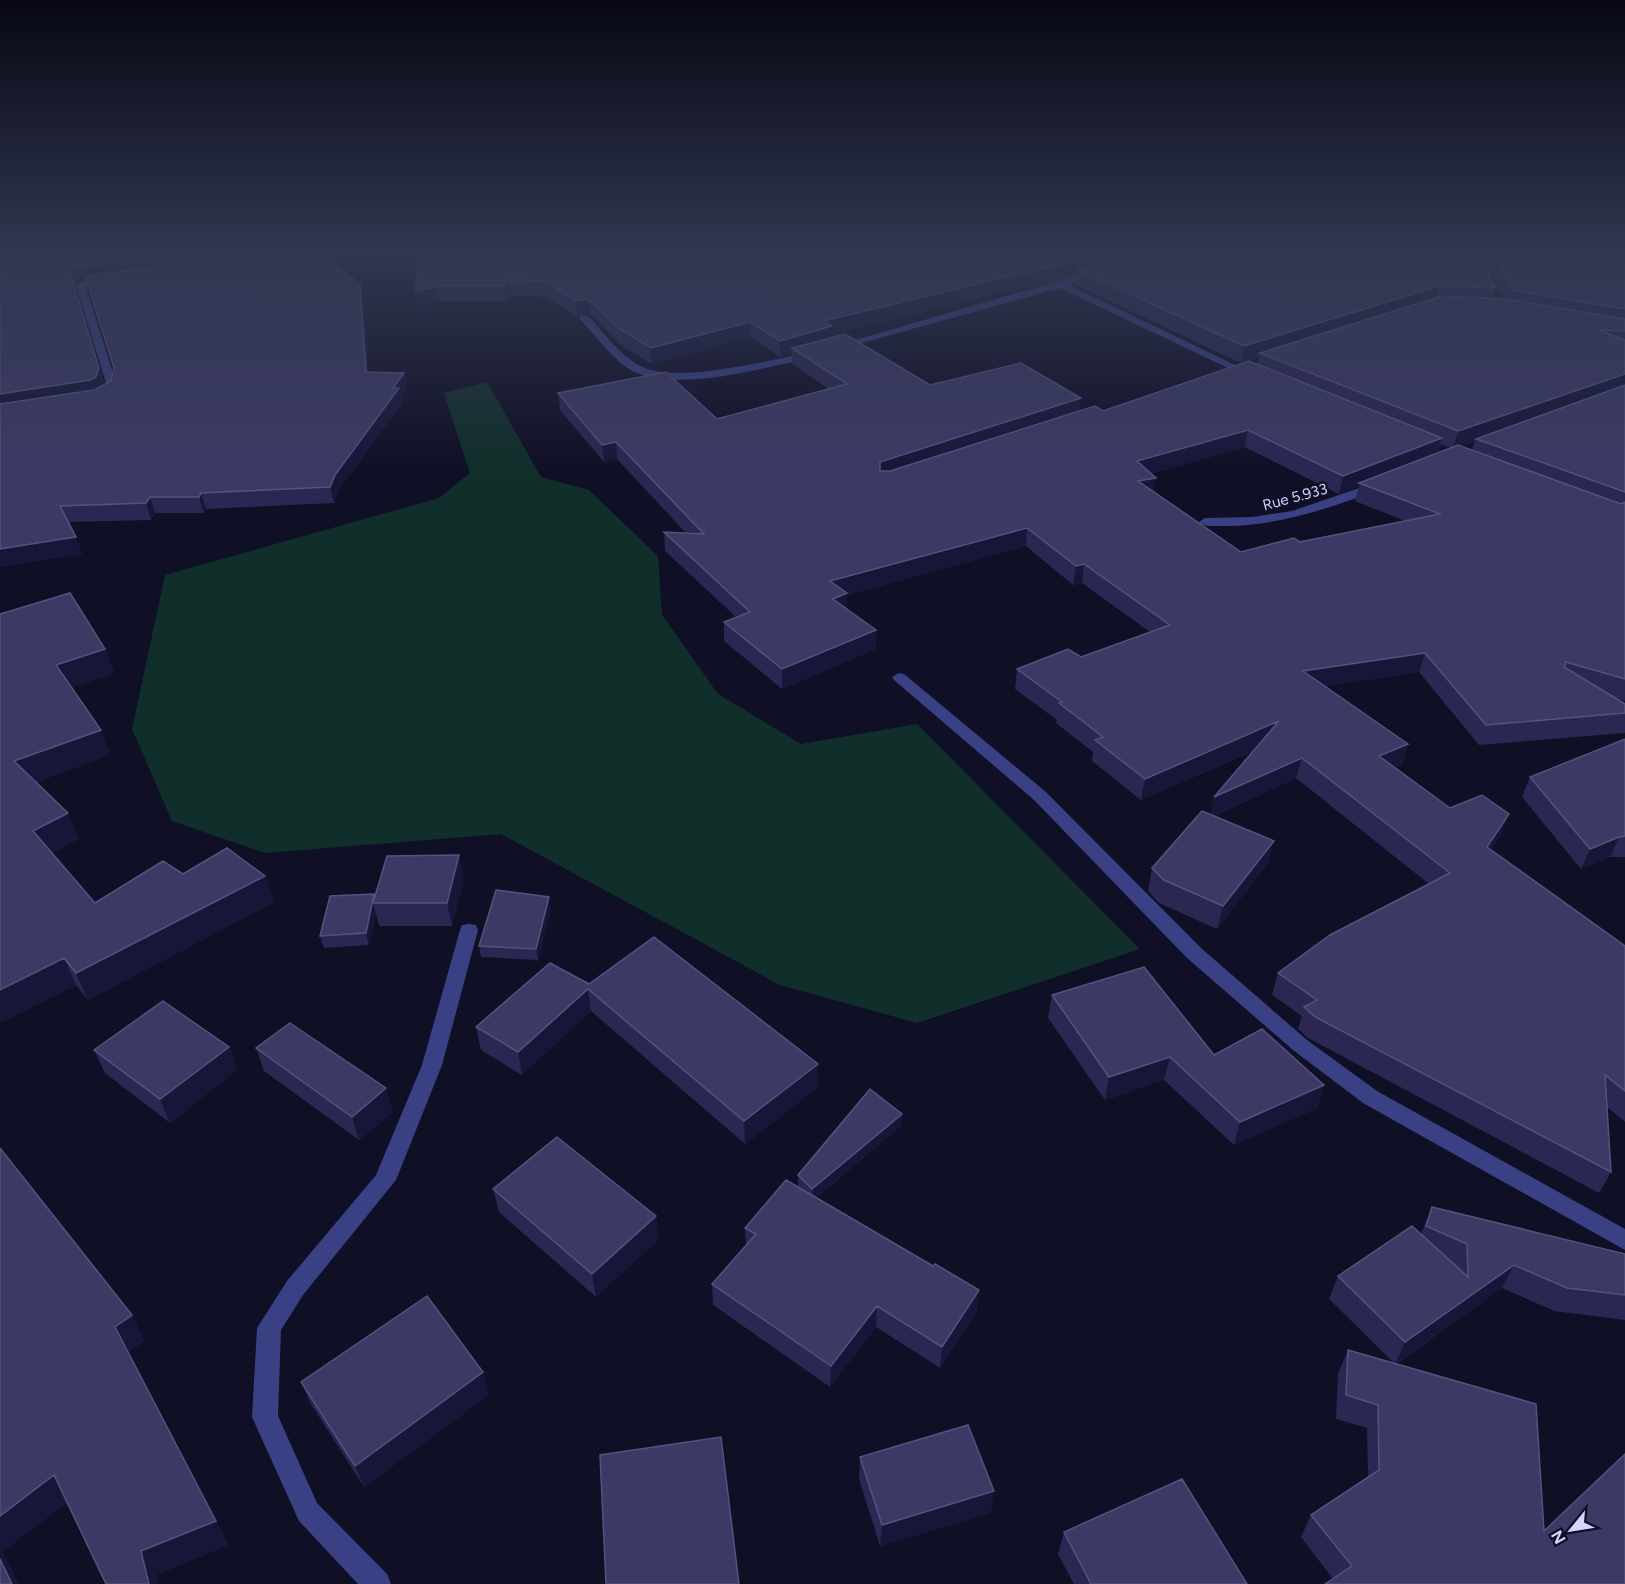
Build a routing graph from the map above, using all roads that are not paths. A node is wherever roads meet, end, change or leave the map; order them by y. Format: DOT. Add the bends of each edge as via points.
graph roads {
  1 [pos="94,326"];
  2 [pos="592,326"];
  3 [pos="912,326"];
  4 [pos="1142,326"];
  5 [pos="1259,362"];
  6 [pos="1231,371"];
  7 [pos="1268,382"];
  8 [pos="90,401"];
  9 [pos="1389,481"];
  10 [pos="1204,522"];
  11 [pos="899,678"];
  12 [pos="469,930"];
  13 [pos="1625,1240"];
  14 [pos="377,1584"];
  1 -- 8 [label="street" via="111,383 108,395"];
  2 -- 3 [label="street" via="632,365 644,372 668,375 777,363"];
  4 -- 6 [label="street"];
  5 -- 6 [label="street"];
  6 -- 7 [label="street"];
  9 -- 10 [label="street, Rue 5.933" via="1305,512 1262,522"];
  11 -- 13 [label="street" via="1040,796 1194,953 1300,1045 1370,1097"];
  12 -- 14 [label="street" via="432,1065 385,1179 295,1288 269,1328 265,1417 308,1512"];
}
